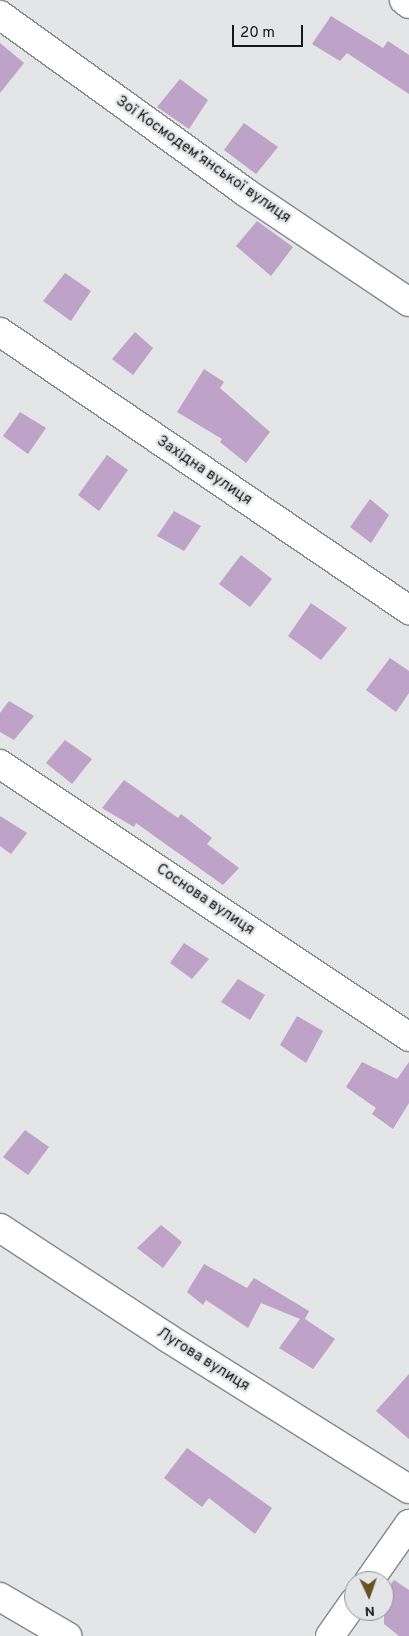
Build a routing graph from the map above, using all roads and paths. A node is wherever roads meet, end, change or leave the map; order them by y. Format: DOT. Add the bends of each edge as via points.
graph roads {
  1 [pos="404,0"];
  2 [pos="409,4"];
  3 [pos="0,15"];
  4 [pos="409,302"];
  5 [pos="0,332"];
  6 [pos="409,610"];
  7 [pos="0,764"];
  8 [pos="409,1037"];
  9 [pos="0,1228"];
  10 [pos="409,1489"];
  11 [pos="409,1524"];
  12 [pos="376,1571"];
  13 [pos="0,1597"];
  14 [pos="344,1616"];
  15 [pos="68,1636"];
  16 [pos="330,1636"];
  1 -- 2 [label="street"];
  3 -- 4 [label="street, Зої Космодем’янської вулиця" via="246,192"];
  5 -- 6 [label="street, Західна вулиця"];
  7 -- 8 [label="street, Соснова вулиця"];
  9 -- 10 [label="street, Лугова вулиця"];
  11 -- 12 [label="street"];
  13 -- 15 [label="street"];
  14 -- 16 [label="street"];
}
